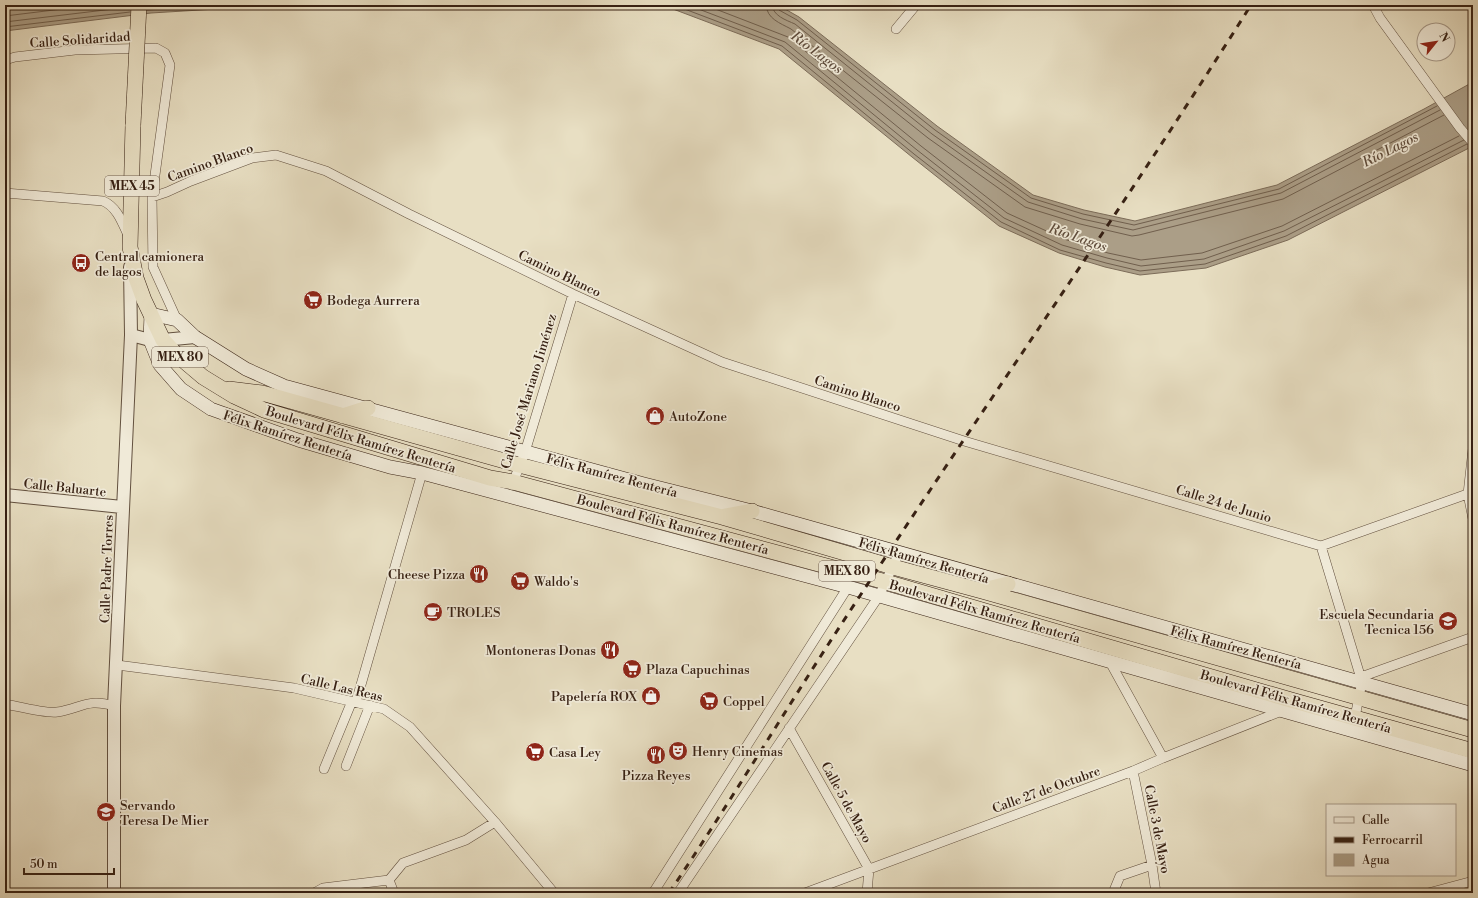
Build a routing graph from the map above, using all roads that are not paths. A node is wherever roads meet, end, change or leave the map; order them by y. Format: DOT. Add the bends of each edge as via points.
graph roads {
  1 [pos="139,5"];
  2 [pos="916,5"];
  3 [pos="1373,5"];
  4 [pos="896,29"];
  5 [pos="5,60"];
  6 [pos="1473,143"];
  7 [pos="5,193"];
  8 [pos="152,196"];
  9 [pos="130,242"];
  10 [pos="572,294"];
  11 [pos="151,314"];
  12 [pos="177,320"];
  13 [pos="131,335"];
  14 [pos="195,337"];
  15 [pos="157,340"];
  16 [pos="222,389"];
  17 [pos="368,408"];
  18 [pos="343,416"];
  19 [pos="964,441"];
  20 [pos="1473,449"];
  21 [pos="522,458"];
  22 [pos="422,473"];
  23 [pos="513,482"];
  24 [pos="1470,493"];
  25 [pos="5,495"];
  26 [pos="509,497"];
  27 [pos="122,507"];
  28 [pos="752,512"];
  29 [pos="722,517"];
  30 [pos="1473,519"];
  31 [pos="1321,546"];
  32 [pos="899,552"];
  33 [pos="893,567"];
  34 [pos="886,582"];
  35 [pos="1008,584"];
  36 [pos="848,587"];
  37 [pos="982,591"];
  38 [pos="880,596"];
  39 [pos="1473,637"];
  40 [pos="1110,662"];
  41 [pos="117,665"];
  42 [pos="1361,680"];
  43 [pos="1359,699"];
  44 [pos="354,702"];
  45 [pos="5,704"];
  46 [pos="370,705"];
  47 [pos="114,706"];
  48 [pos="1287,706"];
  49 [pos="1473,714"];
  50 [pos="1354,725"];
  51 [pos="790,728"];
  52 [pos="1473,730"];
  53 [pos="1473,751"];
  54 [pos="1163,758"];
  55 [pos="1473,765"];
  56 [pos="346,766"];
  57 [pos="324,769"];
  58 [pos="1134,771"];
  59 [pos="495,822"];
  60 [pos="1152,865"];
  61 [pos="869,869"];
  62 [pos="389,880"];
  63 [pos="1473,881"];
  64 [pos="114,893"];
  65 [pos="314,893"];
  66 [pos="394,893"];
  67 [pos="554,893"];
  68 [pos="653,893"];
  69 [pos="678,893"];
  70 [pos="805,893"];
  71 [pos="867,893"];
  72 [pos="1113,893"];
  73 [pos="1156,893"];
  74 [pos="1428,893"];
  1 -- 9 [label="highway, MEX 45, bridge"];
  2 -- 4 [label="street"];
  3 -- 6 [label="street"];
  5 -- 8 [label="street, Calle Solidaridad" via="75,50 156,48 165,53 170,65"];
  7 -- 9 [label="street" via="103,201 111,204"];
  8 -- 10 [label="street, Camino Blanco" via="252,158 276,155 326,171"];
  8 -- 12 [label="street" via="153,267"];
  9 -- 11 [label="highway, Boulevard Félix Ramírez Rentería / MEX 45" via="136,278"];
  9 -- 13 [label="street, Calle Padre Torres"];
  10 -- 19 [label="street, Camino Blanco" via="722,362"];
  10 -- 21 [label="street, Calle José Mariano Jiménez"];
  11 -- 12 [label="main road"];
  11 -- 15 [label="highway, Boulevard Félix Ramírez Rentería / MEX 80"];
  12 -- 14 [label="main road, Félix Ramírez Rentería"];
  13 -- 15 [label="street"];
  13 -- 27 [label="street, Calle Padre Torres"];
  14 -- 15 [label="street"];
  14 -- 17 [label="main road, Félix Ramírez Rentería" via="246,369 284,386"];
  15 -- 16 [label="highway, Boulevard Félix Ramírez Rentería / MEX 80" via="202,377"];
  15 -- 22 [label="main road, Félix Ramírez Rentería" via="160,365 181,389 211,410 298,440 390,467"];
  16 -- 18 [label="highway, Boulevard Félix Ramírez Rentería / MEX 80" via="262,393"];
  16 -- 23 [label="highway, Boulevard Félix Ramírez Rentería / MEX 80" via="264,410 490,478"];
  17 -- 18 [label="highway"];
  17 -- 21 [label="main road, Félix Ramírez Rentería"];
  18 -- 21 [label="highway, Boulevard Félix Ramírez Rentería / MEX 80"];
  19 -- 31 [label="street, Calle 24 de Junio"];
  20 -- 24 [label="street"];
  21 -- 23 [label="street, Calle José Mariano Jiménez"];
  21 -- 28 [label="main road, Félix Ramírez Rentería" via="644,484"];
  21 -- 29 [label="highway, Boulevard Félix Ramírez Rentería / MEX 80"];
  22 -- 26 [label="main road, Félix Ramírez Rentería"];
  22 -- 44 [label="street"];
  23 -- 26 [label="street, Calle José Mariano Jiménez"];
  23 -- 34 [label="highway, Boulevard Félix Ramírez Rentería / MEX 80"];
  24 -- 30 [label="street"];
  24 -- 31 [label="street"];
  25 -- 27 [label="street, Calle Baluarte"];
  26 -- 36 [label="main road, Félix Ramírez Rentería"];
  27 -- 41 [label="street, Calle Padre Torres"];
  28 -- 29 [label="highway"];
  28 -- 32 [label="main road, Félix Ramírez Rentería"];
  29 -- 33 [label="highway, Boulevard Félix Ramírez Rentería / MEX 80"];
  31 -- 42 [label="street"];
  32 -- 33 [label="street"];
  32 -- 35 [label="main road, Félix Ramírez Rentería"];
  33 -- 34 [label="street"];
  33 -- 37 [label="highway, Boulevard Félix Ramírez Rentería / MEX 80"];
  34 -- 38 [label="street"];
  34 -- 48 [label="highway, Boulevard Félix Ramírez Rentería / MEX 80"];
  35 -- 37 [label="highway"];
  35 -- 42 [label="main road, Félix Ramírez Rentería"];
  36 -- 38 [label="main road, Félix Ramírez Rentería"];
  36 -- 68 [label="street"];
  37 -- 43 [label="highway, Boulevard Félix Ramírez Rentería / MEX 80"];
  38 -- 40 [label="main road, Félix Ramírez Rentería"];
  38 -- 51 [label="street"];
  39 -- 42 [label="street"];
  40 -- 48 [label="main road, Félix Ramírez Rentería"];
  40 -- 54 [label="street"];
  41 -- 44 [label="street, Calle Las Reas" via="294,688"];
  41 -- 47 [label="street, Calle Padre Torres"];
  42 -- 43 [label="street"];
  42 -- 49 [label="main road, Félix Ramírez Rentería"];
  43 -- 50 [label="street"];
  43 -- 52 [label="highway, Boulevard Félix Ramírez Rentería / MEX 80"];
  44 -- 46 [label="street, Calle Las Reas"];
  44 -- 57 [label="street"];
  45 -- 47 [label="street" via="56,712 85,703"];
  46 -- 56 [label="street"];
  46 -- 59 [label="street, Calle Las Reas" via="384,709 410,727"];
  47 -- 64 [label="street, Calle Padre Torres"];
  48 -- 50 [label="highway, Boulevard Félix Ramírez Rentería / MEX 80"];
  48 -- 54 [label="street, Calle 27 de Octubre"];
  50 -- 53 [label="highway, Boulevard Félix Ramírez Rentería / MEX 80"];
  50 -- 55 [label="main road"];
  51 -- 61 [label="street, Calle 5 de Mayo"];
  51 -- 69 [label="street"];
  54 -- 58 [label="street, Calle 27 de Octubre"];
  58 -- 60 [label="street, Calle 3 de Mayo"];
  58 -- 61 [label="street, Calle 27 de Octubre"];
  59 -- 62 [label="street" via="466,840 403,863"];
  59 -- 67 [label="street, Calle Las Reas"];
  60 -- 72 [label="street" via="1120,876"];
  60 -- 73 [label="street, Calle 3 de Mayo"];
  61 -- 70 [label="street, Calle 27 de Octubre"];
  61 -- 71 [label="street"];
  62 -- 65 [label="street" via="323,888"];
  62 -- 66 [label="street"];
  63 -- 74 [label="street"];
}
